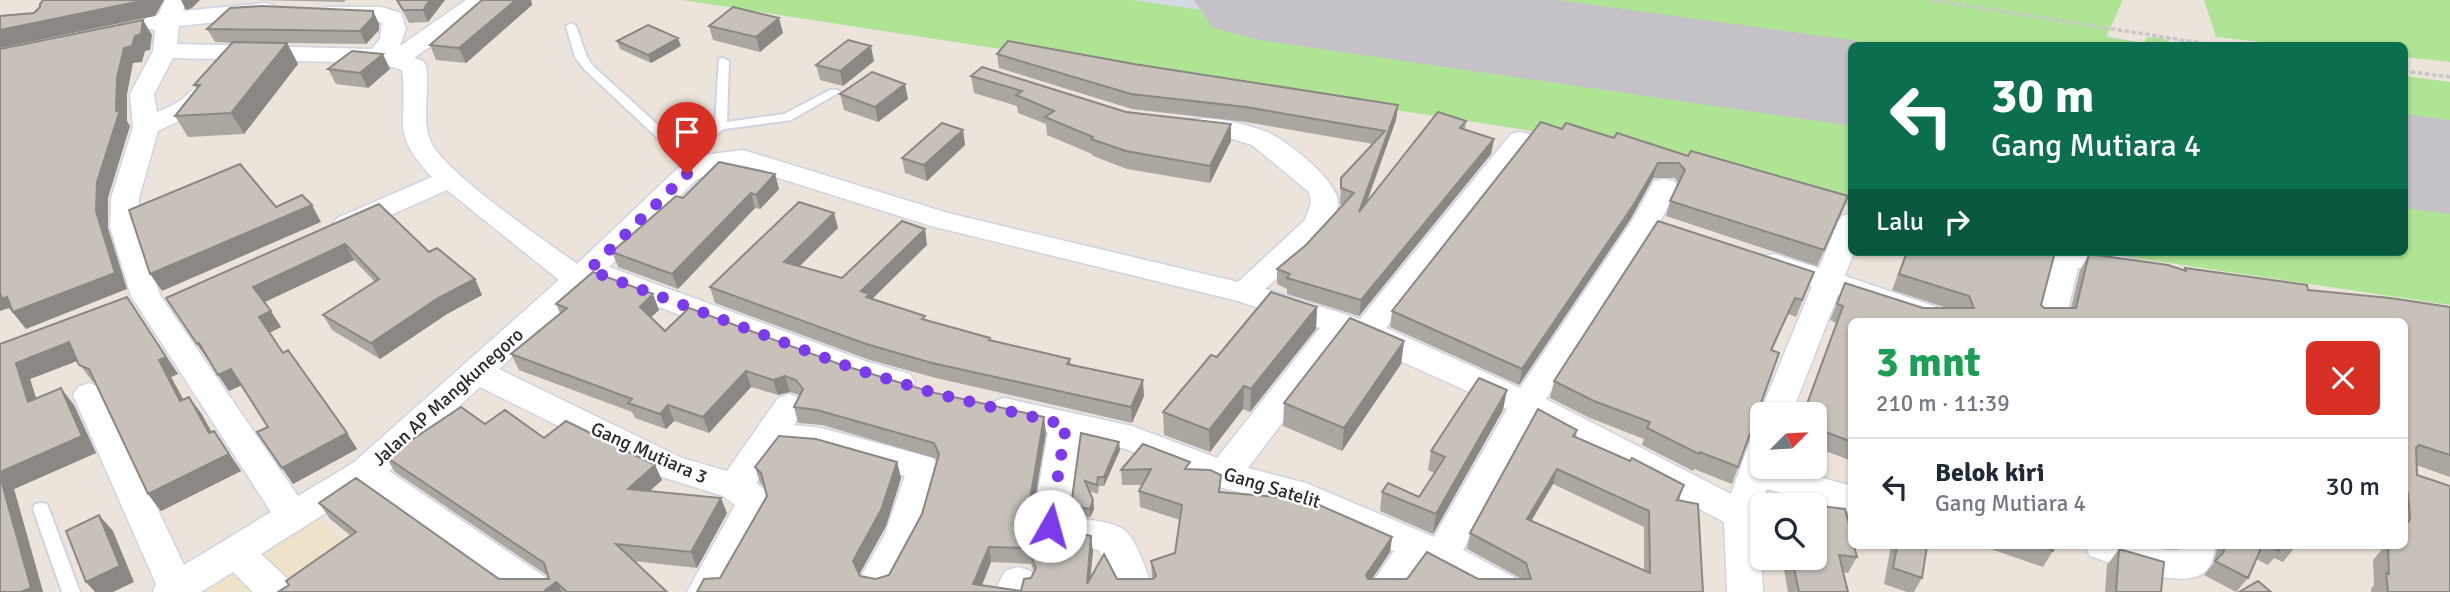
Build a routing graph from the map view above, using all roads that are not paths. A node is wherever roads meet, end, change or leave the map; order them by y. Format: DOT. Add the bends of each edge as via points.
graph roads {
  1 [pos="474,5"];
  2 [pos="172,10"];
  3 [pos="281,10"];
  4 [pos="306,11"];
  5 [pos="571,26"];
  6 [pos="127,29"];
  7 [pos="165,51"];
  8 [pos="238,52"];
  9 [pos="387,57"];
  10 [pos="723,61"];
  11 [pos="834,92"];
  12 [pos="1168,124"];
  13 [pos="721,126"];
  14 [pos="146,127"];
  15 [pos="1520,140"];
  16 [pos="689,161"];
  17 [pos="449,179"];
  18 [pos="1664,187"];
  19 [pos="1848,232"];
  20 [pos="321,235"];
  21 [pos="1750,256"];
  22 [pos="2056,256"];
  23 [pos="2066,258"];
  24 [pos="2148,270"];
  25 [pos="583,275"];
  26 [pos="1828,281"];
  27 [pos="1244,293"];
  28 [pos="1937,318"];
  29 [pos="2051,318"];
  30 [pos="1353,328"];
  31 [pos="477,372"];
  32 [pos="922,389"];
  33 [pos="89,395"];
  34 [pos="1780,402"];
  35 [pos="974,403"];
  36 [pos="1526,404"];
  37 [pos="789,406"];
  38 [pos="1066,425"];
  39 [pos="769,435"];
  40 [pos="365,472"];
  41 [pos="1223,475"];
  42 [pos="1752,480"];
  43 [pos="1804,480"];
  44 [pos="735,487"];
  45 [pos="1848,498"];
  46 [pos="41,509"];
  47 [pos="1741,515"];
  48 [pos="293,517"];
  49 [pos="2113,549"];
  50 [pos="2197,549"];
  51 [pos="1430,551"];
  52 [pos="237,554"];
  53 [pos="878,578"];
  54 [pos="174,591"];
  55 [pos="71,592"];
  56 [pos="277,592"];
  57 [pos="538,592"];
  58 [pos="705,592"];
  59 [pos="1136,592"];
  60 [pos="1384,592"];
  61 [pos="1508,592"];
  62 [pos="1745,592"];
  1 -- 9 [label="street"];
  2 -- 3 [label="street"];
  2 -- 6 [label="street"];
  2 -- 7 [label="street"];
  4 -- 9 [label="street" via="382,14 393,19"];
  5 -- 16 [label="lane" via="589,68"];
  7 -- 8 [label="street"];
  7 -- 14 [label="street" via="142,94"];
  8 -- 9 [label="street"];
  8 -- 14 [label="street" via="193,103"];
  9 -- 17 [label="street" via="414,66 418,142"];
  10 -- 13 [label="lane"];
  11 -- 13 [label="lane" via="787,117"];
  12 -- 27 [label="street" via="1228,129 1261,139 1324,192 1317,224"];
  13 -- 16 [label="lane"];
  14 -- 48 [label="street" via="123,214 151,302"];
  15 -- 30 [label="street"];
  16 -- 25 [label="street, Jalan AP Mangkunegoro" via="687,174"];
  16 -- 27 [label="street" via="743,159 999,236"];
  17 -- 20 [label="street"];
  17 -- 25 [label="street"];
  18 -- 36 [label="street" via="1659,226"];
  19 -- 26 [label="street"];
  21 -- 26 [label="street"];
  22 -- 23 [label="street"];
  23 -- 24 [label="street"];
  23 -- 29 [label="street"];
  25 -- 31 [label="street, Jalan AP Mangkunegoro"];
  25 -- 32 [label="street"];
  26 -- 28 [label="street"];
  26 -- 34 [label="street"];
  27 -- 30 [label="street"];
  30 -- 36 [label="street"];
  30 -- 41 [label="street"];
  31 -- 40 [label="street, Jalan AP Mangkunegoro"];
  31 -- 44 [label="street, Gang Mutiara 3" via="681,471"];
  33 -- 54 [label="street"];
  35 -- 38 [label="street, Gang Satelit"];
  36 -- 47 [label="street"];
  36 -- 51 [label="street"];
  37 -- 39 [label="street"];
  38 -- 41 [label="street, Gang Satelit" via="1132,439"];
  38 -- 59 [label="street" via="1050,526 1109,538 1117,545"];
  39 -- 44 [label="street"];
  39 -- 53 [label="street" via="821,440 924,470 901,540"];
  40 -- 48 [label="street, Jalan AP Mangkunegoro"];
  40 -- 57 [label="street"];
  41 -- 51 [label="street, Gang Satelit" via="1294,492"];
  42 -- 47 [label="street"];
  43 -- 45 [label="street"];
  44 -- 58 [label="street" via="752,499 753,510"];
  46 -- 55 [label="lane"];
  47 -- 62 [label="street"];
  48 -- 52 [label="street, Jalan AP Mangkunegoro"];
  49 -- 50 [label="street" via="2177,566 2194,560"];
  51 -- 60 [label="street"];
  51 -- 61 [label="street, Gang Satelit"];
  52 -- 54 [label="street, Jalan AP Mangkunegoro"];
  52 -- 56 [label="street"];
}
